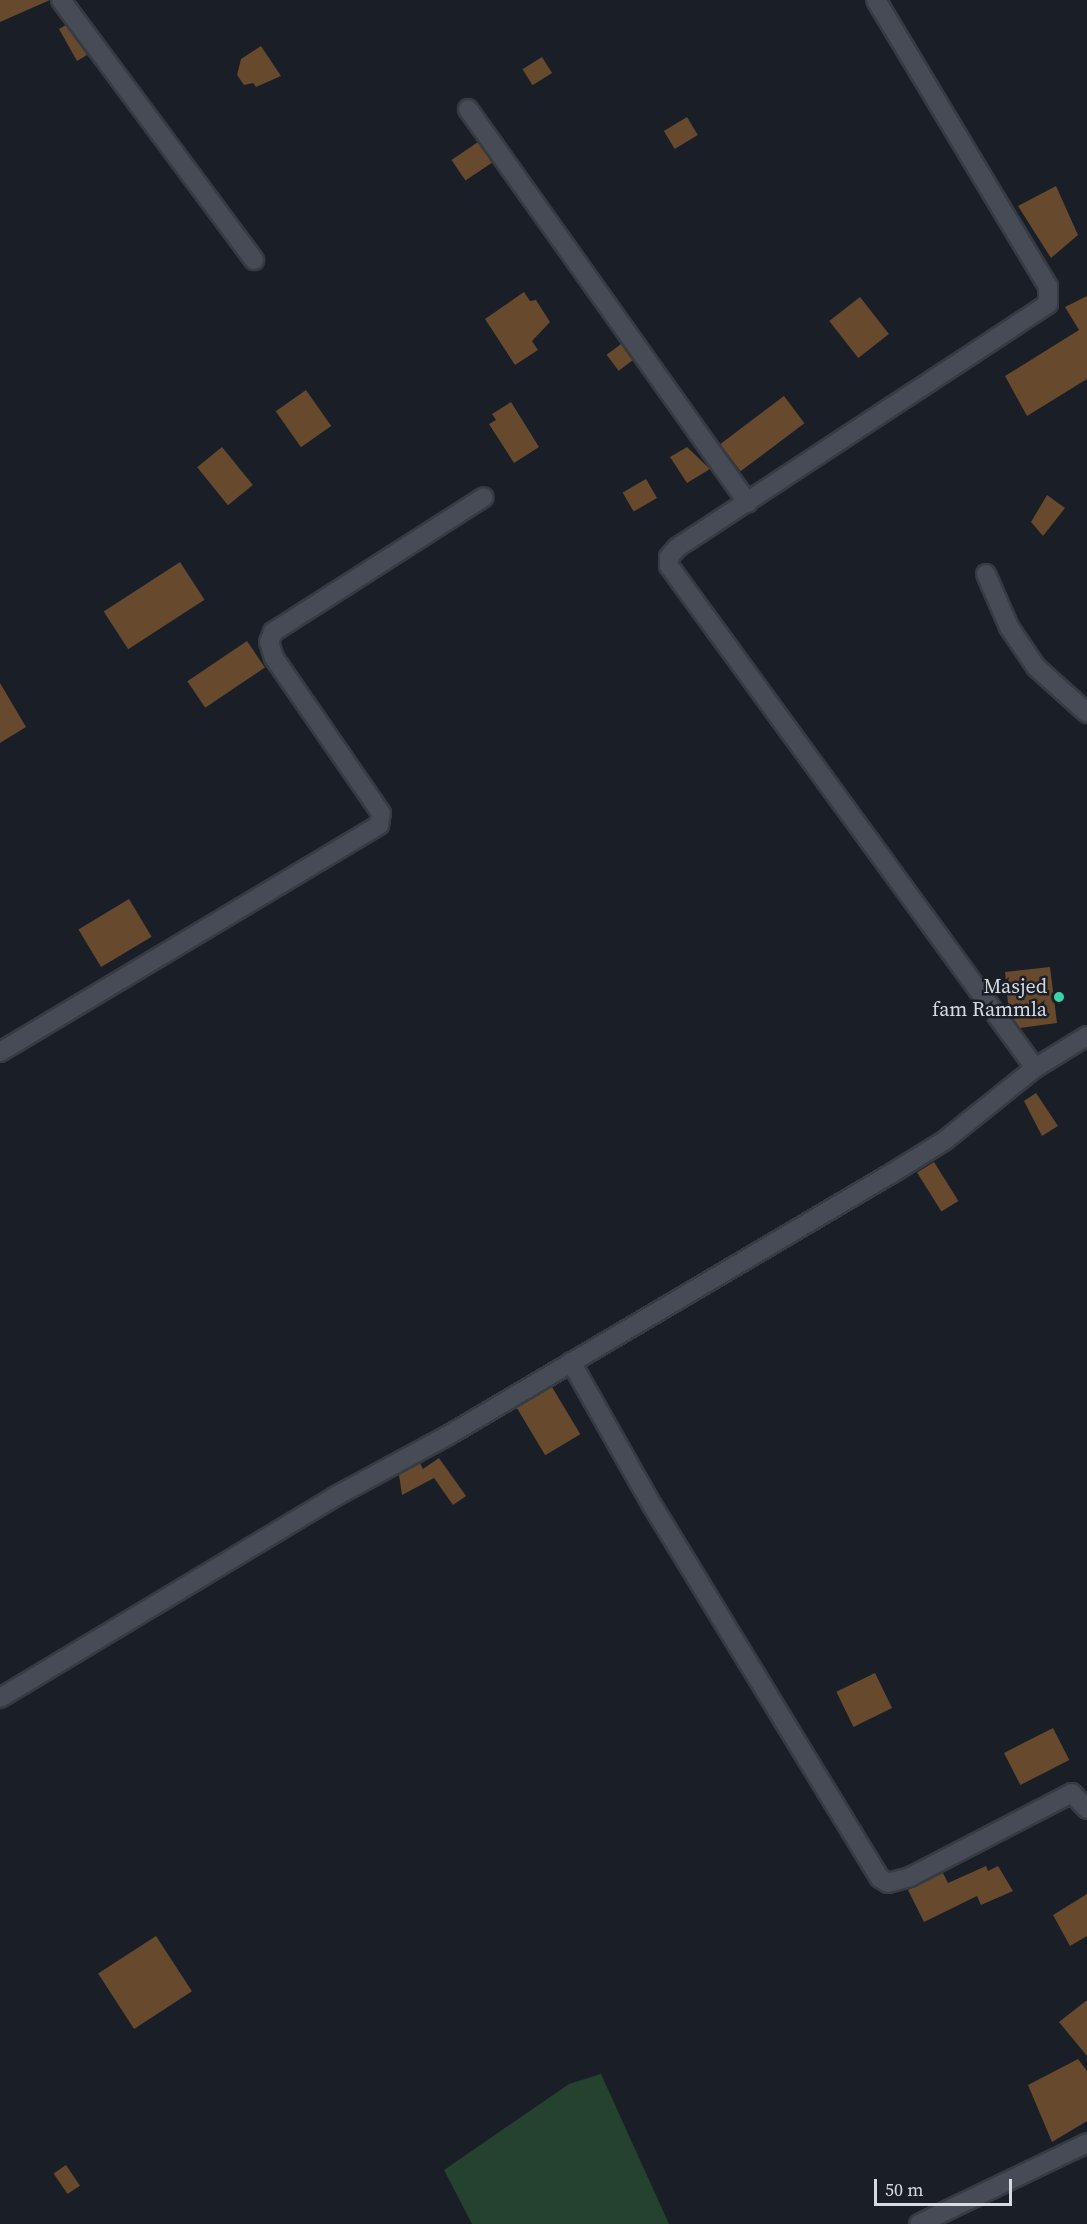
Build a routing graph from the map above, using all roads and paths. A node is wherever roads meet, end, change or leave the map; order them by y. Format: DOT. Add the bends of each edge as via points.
graph roads {
  1 [pos="61,0"];
  2 [pos="876,0"];
  3 [pos="468,109"];
  4 [pos="254,260"];
  5 [pos="484,496"];
  6 [pos="748,503"];
  7 [pos="986,574"];
  8 [pos="1087,713"];
  9 [pos="1087,1036"];
  10 [pos="0,1052"];
  11 [pos="1035,1068"];
  12 [pos="571,1362"];
  13 [pos="0,1698"];
  14 [pos="1087,1809"];
  15 [pos="1087,2143"];
  16 [pos="919,2224"];
  1 -- 4 [label="street"];
  2 -- 6 [label="street" via="1050,296 1036,312"];
  3 -- 6 [label="street"];
  5 -- 10 [label="street" via="273,632 269,642 274,658 381,813 379,825"];
  6 -- 11 [label="street" via="677,548 669,557 672,573"];
  7 -- 8 [label="street" via="1009,627 1036,667"];
  9 -- 11 [label="street"];
  11 -- 12 [label="street" via="944,1141"];
  12 -- 13 [label="street" via="336,1496"];
  12 -- 14 [label="street" via="652,1506 880,1878 888,1883 910,1877 1071,1793"];
  15 -- 16 [label="street"];
}
